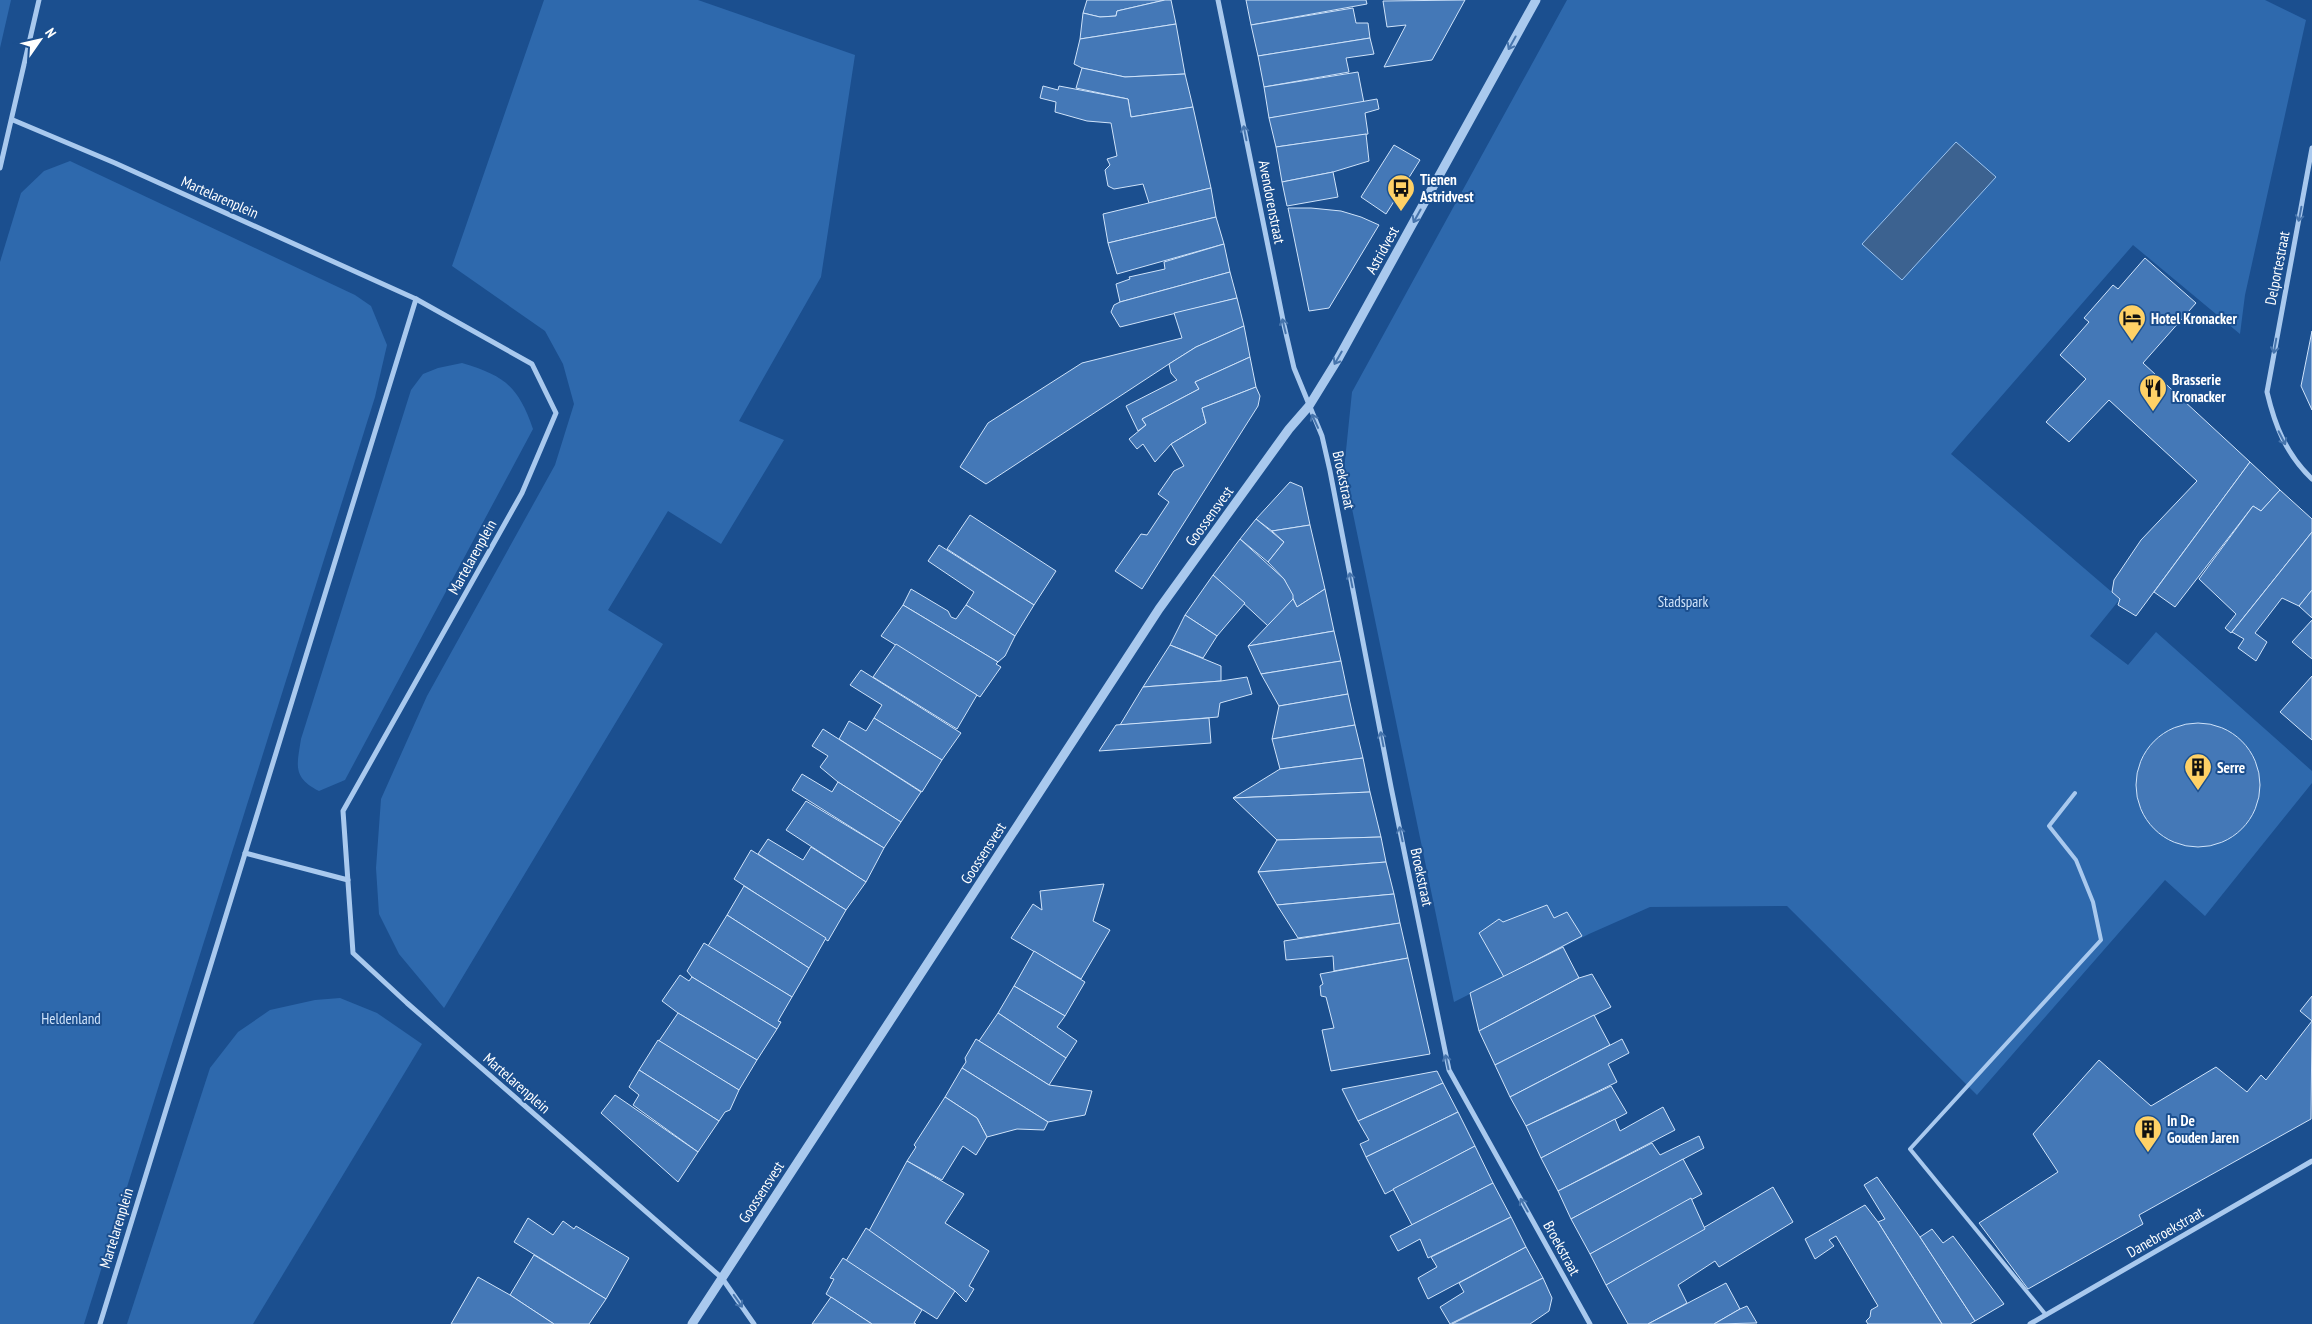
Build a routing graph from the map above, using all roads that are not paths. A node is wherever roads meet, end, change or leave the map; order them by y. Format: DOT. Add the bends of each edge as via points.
graph roads {
  1 [pos="40,0"];
  2 [pos="1218,0"];
  3 [pos="1536,0"];
  4 [pos="12,120"];
  5 [pos="2312,148"];
  6 [pos="0,168"];
  7 [pos="416,299"];
  8 [pos="1309,406"];
  9 [pos="2312,478"];
  10 [pos="2075,793"];
  11 [pos="245,853"];
  12 [pos="348,880"];
  13 [pos="2312,1161"];
  14 [pos="722,1278"];
  15 [pos="2046,1315"];
  16 [pos="100,1324"];
  17 [pos="692,1324"];
  18 [pos="754,1324"];
  19 [pos="1590,1324"];
  20 [pos="2030,1324"];
  1 -- 4 [label="street"];
  8 -- 2 [label="street, Avendorenstraat, one-way" via="1294,368 1284,325"];
  3 -- 8 [label="street, Astridvest, one-way"];
  4 -- 6 [label="street"];
  4 -- 7 [label="street, Martelarenplein"];
  5 -- 9 [label="street, Delportestraat, one-way" via="2267,392 2275,423 2288,449"];
  7 -- 11 [label="street, Martelarenplein"];
  7 -- 12 [label="street, Martelarenplein" via="532,364 556,413 522,493 343,811"];
  8 -- 14 [label="street, Goossensvest" via="1159,609"];
  19 -- 8 [label="street, Broekstraat, one-way" via="1449,1070 1330,471 1322,436"];
  10 -- 15 [label="lane" via="2049,826 2076,860 2093,902 2101,940 1910,1149"];
  11 -- 12 [label="street"];
  11 -- 16 [label="street, Martelarenplein"];
  12 -- 14 [label="street, Martelarenplein" via="353,953"];
  13 -- 15 [label="street, Danebroekstraat"];
  14 -- 17 [label="street, Goossensvest"];
  14 -- 18 [label="street, Martelarenplein, one-way"];
  15 -- 20 [label="street, Danebroekstraat"];
}
